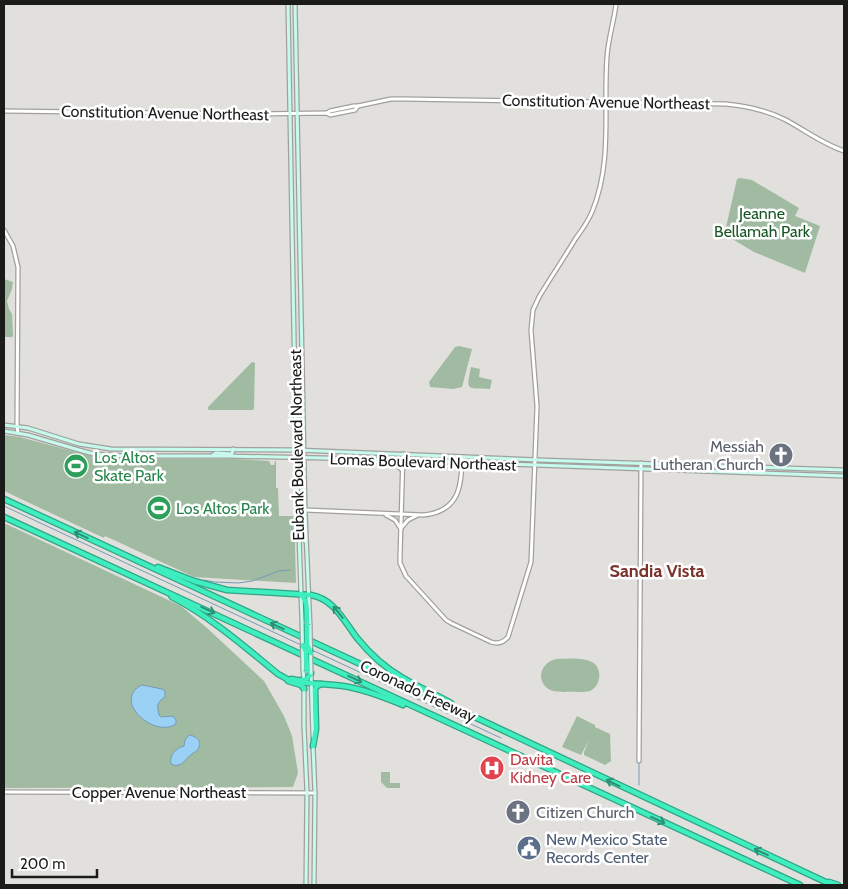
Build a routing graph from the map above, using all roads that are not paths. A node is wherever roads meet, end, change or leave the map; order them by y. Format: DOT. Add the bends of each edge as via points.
graph roads {
  1 [pos="288,4"];
  2 [pos="295,4"];
  3 [pos="616,4"];
  4 [pos="290,70"];
  5 [pos="296,70"];
  6 [pos="606,102"];
  7 [pos="4,111"];
  8 [pos="290,114"];
  9 [pos="297,114"];
  10 [pos="291,148"];
  11 [pos="298,148"];
  12 [pos="844,152"];
  13 [pos="4,230"];
  14 [pos="295,326"];
  15 [pos="302,326"];
  16 [pos="4,425"];
  17 [pos="17,426"];
  18 [pos="4,431"];
  19 [pos="18,433"];
  20 [pos="233,449"];
  21 [pos="296,450"];
  22 [pos="304,450"];
  23 [pos="404,454"];
  24 [pos="210,456"];
  25 [pos="462,457"];
  26 [pos="297,458"];
  27 [pos="304,458"];
  28 [pos="368,460"];
  29 [pos="534,460"];
  30 [pos="403,461"];
  31 [pos="462,463"];
  32 [pos="641,463"];
  33 [pos="534,466"];
  34 [pos="640,469"];
  35 [pos="844,470"];
  36 [pos="403,476"];
  37 [pos="844,476"];
  38 [pos="4,499"];
  39 [pos="305,510"];
  40 [pos="298,513"];
  41 [pos="383,514"];
  42 [pos="402,514"];
  43 [pos="420,515"];
  44 [pos="4,516"];
  45 [pos="401,530"];
  46 [pos="307,546"];
  47 [pos="126,555"];
  48 [pos="115,569"];
  49 [pos="306,595"];
  50 [pos="302,605"];
  51 [pos="306,624"];
  52 [pos="303,645"];
  53 [pos="311,653"];
  54 [pos="307,671"];
  55 [pos="306,683"];
  56 [pos="323,684"];
  57 [pos="464,712"];
  58 [pos="455,726"];
  59 [pos="313,746"];
  60 [pos="639,761"];
  61 [pos="4,792"];
  62 [pos="308,792"];
  63 [pos="315,792"];
  64 [pos="767,870"];
  65 [pos="805,872"];
  66 [pos="306,885"];
  67 [pos="314,885"];
  68 [pos="795,885"];
  69 [pos="800,885"];
  70 [pos="832,885"];
  71 [pos="838,885"];
  1 -- 4 [label="main road, Eubank Boulevard Northeast"];
  2 -- 5 [label="main road, Eubank Boulevard Northeast"];
  3 -- 6 [label="street" via="608,49"];
  4 -- 5 [label="main road"];
  4 -- 8 [label="main road, Eubank Boulevard Northeast"];
  5 -- 9 [label="main road, Eubank Boulevard Northeast"];
  6 -- 9 [label="street, Constitution Avenue Northeast" via="404,98 358,106 355,110 330,115"];
  6 -- 12 [label="street, Constitution Avenue Northeast" via="726,104 750,108 778,117"];
  6 -- 29 [label="street" via="605,164 598,195 591,214 533,310 530,330 537,406"];
  7 -- 8 [label="street, Constitution Avenue Northeast"];
  8 -- 9 [label="street, Constitution Avenue Northeast"];
  8 -- 10 [label="main road, Eubank Boulevard Northeast"];
  9 -- 11 [label="main road, Eubank Boulevard Northeast"];
  10 -- 11 [label="main road"];
  10 -- 14 [label="main road, Eubank Boulevard Northeast"];
  11 -- 15 [label="main road, Eubank Boulevard Northeast"];
  13 -- 17 [label="street" via="13,246 18,267"];
  14 -- 15 [label="main road"];
  14 -- 21 [label="main road, Eubank Boulevard Northeast"];
  15 -- 22 [label="main road, Eubank Boulevard Northeast"];
  16 -- 17 [label="main road, Lomas Boulevard Northeast"];
  17 -- 19 [label="street"];
  17 -- 20 [label="main road, Lomas Boulevard Northeast" via="79,444 111,449"];
  18 -- 19 [label="main road, Lomas Boulevard Northeast"];
  19 -- 24 [label="main road, Lomas Boulevard Northeast" via="94,454"];
  20 -- 21 [label="main road, Lomas Boulevard Northeast"];
  20 -- 24 [label="main road" via="232,454"];
  21 -- 22 [label="main road, Lomas Boulevard Northeast"];
  21 -- 26 [label="main road, Eubank Boulevard Northeast"];
  22 -- 23 [label="main road, Lomas Boulevard Northeast"];
  22 -- 27 [label="main road, Eubank Boulevard Northeast"];
  23 -- 25 [label="main road, Lomas Boulevard Northeast"];
  23 -- 30 [label="street"];
  24 -- 26 [label="main road, Lomas Boulevard Northeast"];
  25 -- 29 [label="main road, Lomas Boulevard Northeast"];
  25 -- 31 [label="street"];
  26 -- 27 [label="main road, Lomas Boulevard Northeast"];
  26 -- 40 [label="main road, Eubank Boulevard Northeast"];
  27 -- 28 [label="main road, Lomas Boulevard Northeast"];
  27 -- 39 [label="main road, Eubank Boulevard Northeast"];
  28 -- 30 [label="main road, Lomas Boulevard Northeast"];
  28 -- 36 [label="street" via="397,464"];
  29 -- 32 [label="main road, Lomas Boulevard Northeast"];
  29 -- 33 [label="street"];
  30 -- 31 [label="main road, Lomas Boulevard Northeast"];
  30 -- 36 [label="street"];
  31 -- 33 [label="main road, Lomas Boulevard Northeast"];
  31 -- 43 [label="street" via="458,494 453,501 437,512"];
  32 -- 34 [label="street"];
  32 -- 35 [label="main road, Lomas Boulevard Northeast"];
  33 -- 34 [label="main road, Lomas Boulevard Northeast"];
  33 -- 45 [label="street" via="530,565 508,637 502,642 489,641 451,623 438,612 403,570"];
  34 -- 37 [label="main road, Lomas Boulevard Northeast"];
  34 -- 60 [label="street"];
  36 -- 42 [label="street"];
  47 -- 38 [label="highway, Coronado Freeway, one-way"];
  39 -- 41 [label="street"];
  39 -- 46 [label="main road, Eubank Boulevard Northeast"];
  40 -- 46 [label="main road" via="302,515"];
  40 -- 49 [label="main road, Eubank Boulevard Northeast"];
  41 -- 42 [label="street"];
  41 -- 45 [label="street" via="395,519"];
  42 -- 43 [label="street"];
  42 -- 45 [label="street"];
  43 -- 45 [label="street" via="408,520"];
  44 -- 48 [label="highway, Coronado Freeway"];
  46 -- 49 [label="main road, Eubank Boulevard Northeast"];
  47 -- 49 [label="highway" via="214,587"];
  57 -- 47 [label="highway, Coronado Freeway, one-way"];
  48 -- 55 [label="highway" via="192,609 288,681"];
  48 -- 58 [label="highway, Coronado Freeway, one-way"];
  49 -- 50 [label="highway"];
  49 -- 51 [label="highway"];
  57 -- 49 [label="highway, one-way" via="387,668 357,638 337,610 325,600"];
  50 -- 51 [label="main road"];
  51 -- 52 [label="main road, bridge"];
  51 -- 53 [label="highway, bridge" via="307,645"];
  52 -- 54 [label="highway, bridge"];
  53 -- 54 [label="main road, bridge"];
  54 -- 55 [label="highway"];
  55 -- 56 [label="highway"];
  55 -- 59 [label="main road"];
  55 -- 62 [label="main road" via="304,726"];
  56 -- 58 [label="highway" via="373,694"];
  56 -- 59 [label="highway" via="315,689"];
  65 -- 57 [label="highway, Coronado Freeway, one-way"];
  58 -- 64 [label="highway, Coronado Freeway, one-way"];
  59 -- 63 [label="main road"];
  61 -- 62 [label="street, Copper Avenue Northeast"];
  62 -- 63 [label="street, Copper Avenue Northeast"];
  62 -- 66 [label="main road"];
  63 -- 67 [label="main road"];
  64 -- 68 [label="highway"];
  64 -- 69 [label="highway, Coronado Freeway"];
  65 -- 70 [label="highway, Coronado Freeway"];
  65 -- 71 [label="highway"];
}
